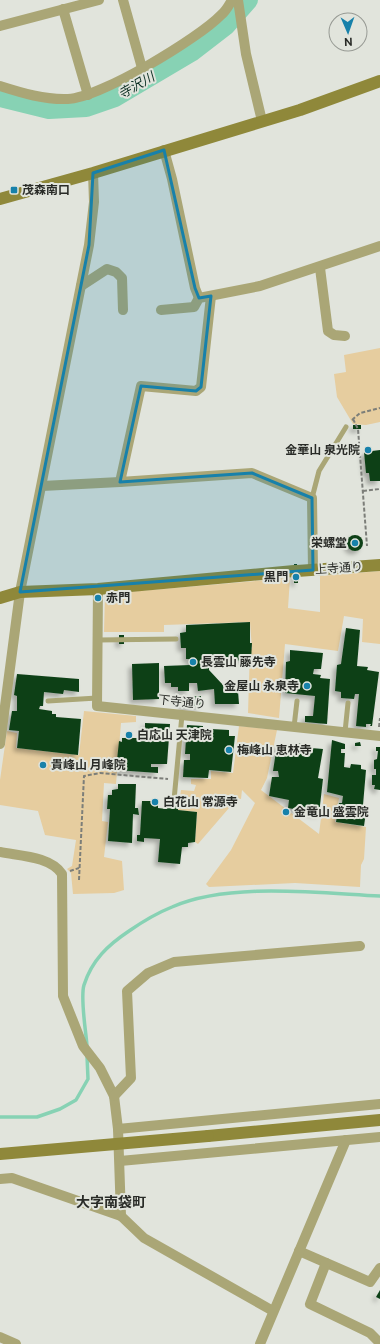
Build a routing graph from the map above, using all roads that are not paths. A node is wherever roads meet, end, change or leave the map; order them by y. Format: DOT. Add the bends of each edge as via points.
graph roads {
  1 [pos="99,0"];
  2 [pos="123,0"];
  3 [pos="232,0"];
  4 [pos="238,0"];
  5 [pos="63,9"];
  6 [pos="0,26"];
  7 [pos="142,68"];
  8 [pos="380,81"];
  9 [pos="0,86"];
  10 [pos="88,95"];
  11 [pos="262,121"];
  12 [pos="164,150"];
  13 [pos="93,173"];
  14 [pos="0,200"];
  15 [pos="380,246"];
  16 [pos="320,268"];
  17 [pos="81,286"];
  18 [pos="211,296"];
  19 [pos="199,298"];
  20 [pos="123,310"];
  21 [pos="161,310"];
  22 [pos="345,336"];
  23 [pos="346,427"];
  24 [pos="120,482"];
  25 [pos="42,486"];
  26 [pos="312,498"];
  27 [pos="380,565"];
  28 [pos="313,570"];
  29 [pos="98,589"];
  30 [pos="20,592"];
  31 [pos="0,598"];
  32 [pos="176,639"];
  33 [pos="98,640"];
  34 [pos="97,698"];
  35 [pos="48,701"];
  36 [pos="297,701"];
  37 [pos="348,703"];
  38 [pos="182,715"];
  39 [pos="294,727"];
  40 [pos="345,732"];
  41 [pos="380,736"];
  42 [pos="0,744"];
  43 [pos="174,800"];
  44 [pos="0,852"];
  45 [pos="360,946"];
  46 [pos="114,1096"];
  47 [pos="380,1104"];
  48 [pos="377,1120"];
  49 [pos="118,1129"];
  50 [pos="380,1137"];
  51 [pos="346,1140"];
  52 [pos="0,1154"];
  53 [pos="120,1161"];
  54 [pos="0,1179"];
  55 [pos="122,1216"];
  56 [pos="299,1251"];
  57 [pos="326,1263"];
  58 [pos="380,1268"];
  59 [pos="273,1310"];
  60 [pos="0,1337"];
  61 [pos="380,1343"];
  62 [pos="16,1344"];
  63 [pos="260,1344"];
  1 -- 5 [label="street"];
  2 -- 7 [label="street"];
  3 -- 7 [label="street" via="222,15 194,37"];
  4 -- 11 [label="street" via="240,21"];
  5 -- 6 [label="street"];
  5 -- 10 [label="street"];
  7 -- 10 [label="street"];
  8 -- 11 [label="street"];
  9 -- 10 [label="street" via="28,95 69,99"];
  11 -- 12 [label="street"];
  12 -- 13 [label="street"];
  12 -- 19 [label="street"];
  13 -- 14 [label="street"];
  13 -- 17 [label="street" via="94,202"];
  15 -- 16 [label="street"];
  16 -- 18 [label="street" via="260,286"];
  16 -- 22 [label="street" via="328,331 334,335"];
  17 -- 20 [label="street" via="107,269 116,272 122,278"];
  17 -- 25 [label="street"];
  18 -- 19 [label="street"];
  18 -- 24 [label="street" via="201,387 196,391 141,386"];
  19 -- 21 [label="street" via="194,307"];
  23 -- 26 [label="lane" via="319,472"];
  24 -- 25 [label="street"];
  24 -- 26 [label="street" via="252,473"];
  25 -- 30 [label="street"];
  26 -- 28 [label="street"];
  27 -- 28 [label="street, 上寺通り"];
  28 -- 29 [label="street, 上寺通り"];
  29 -- 30 [label="street, 上寺通り"];
  29 -- 33 [label="street"];
  30 -- 31 [label="street, 上寺通り"];
  30 -- 42 [label="street"];
  32 -- 33 [label="lane"];
  33 -- 34 [label="street"];
  34 -- 35 [label="lane"];
  34 -- 38 [label="street, 下寺通り" via="97,706"];
  36 -- 39 [label="lane"];
  37 -- 40 [label="lane"];
  38 -- 39 [label="street, 下寺通り"];
  38 -- 43 [label="lane"];
  39 -- 40 [label="street, 下寺通り"];
  40 -- 41 [label="street, 下寺通り"];
  44 -- 46 [label="street" via="39,859 57,866 62,874 63,996 83,1046"];
  45 -- 46 [label="street" via="174,962 148,973 127,991 131,1078"];
  46 -- 49 [label="street"];
  47 -- 49 [label="street"];
  48 -- 52 [label="street, bridge"];
  49 -- 53 [label="street"];
  50 -- 51 [label="street"];
  51 -- 53 [label="street"];
  51 -- 56 [label="street"];
  53 -- 55 [label="street"];
  54 -- 55 [label="street" via="12,1178"];
  55 -- 59 [label="street" via="144,1238"];
  56 -- 57 [label="street"];
  56 -- 59 [label="street"];
  57 -- 58 [label="street" via="370,1282"];
  57 -- 61 [label="street" via="310,1304 370,1334"];
  59 -- 63 [label="street"];
  60 -- 62 [label="street"];
}
